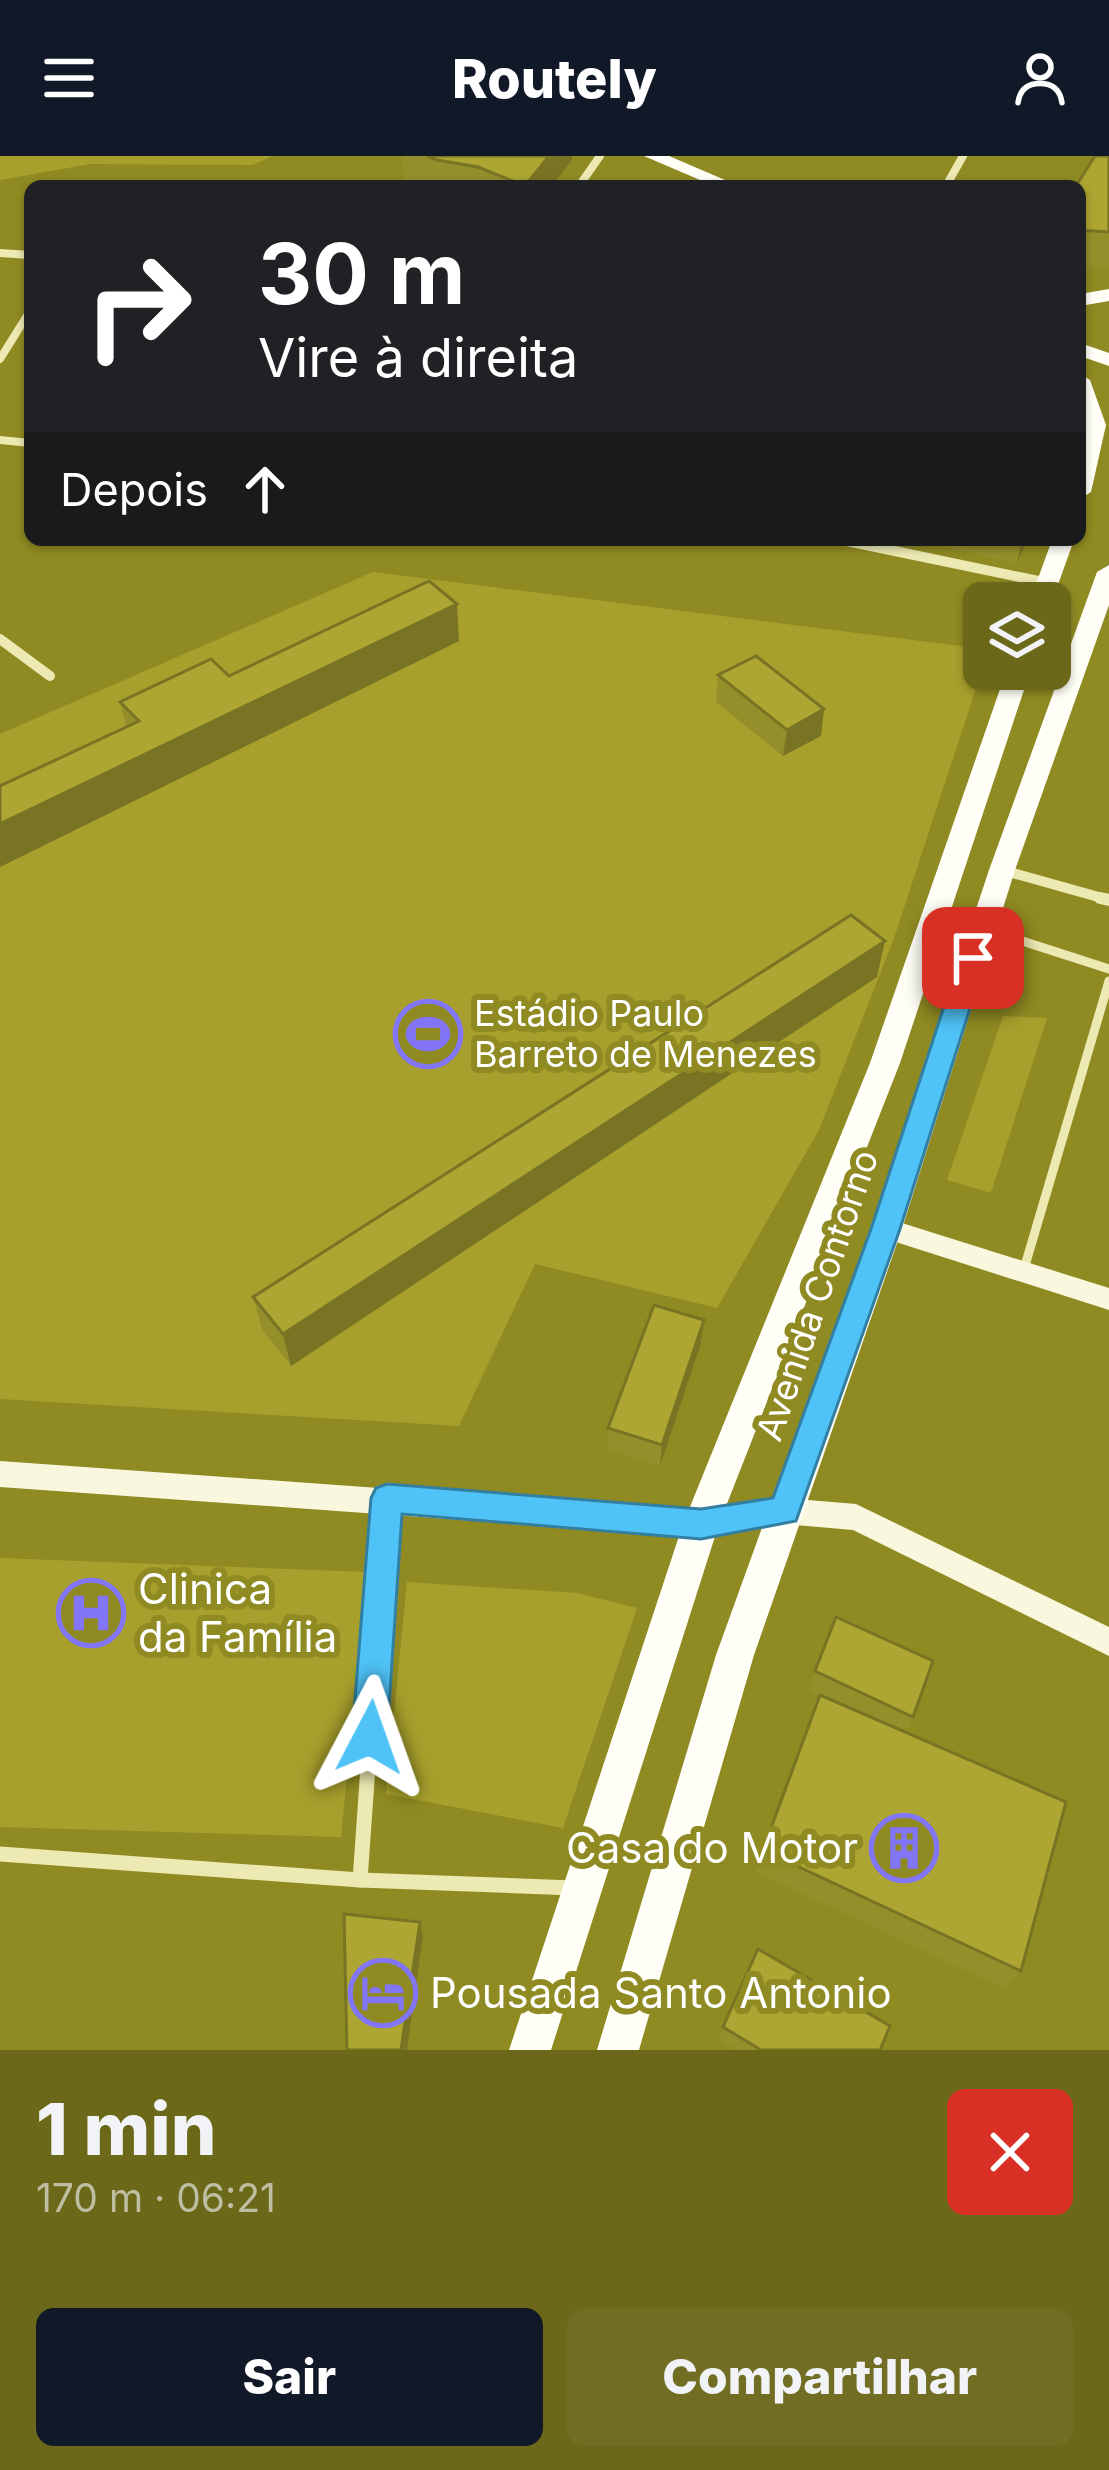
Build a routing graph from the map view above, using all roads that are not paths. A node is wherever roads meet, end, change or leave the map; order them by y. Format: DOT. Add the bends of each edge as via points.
graph roads {
  1 [pos="653,156"];
  2 [pos="715,180"];
  3 [pos="24,321"];
  4 [pos="0,359"];
  5 [pos="1086,398"];
  6 [pos="1086,465"];
  7 [pos="865,546"];
  8 [pos="1061,546"];
  9 [pos="1109,572"];
  10 [pos="1002,582"];
  11 [pos="1048,582"];
  12 [pos="1105,600"];
  13 [pos="2,642"];
  14 [pos="50,676"];
  15 [pos="1012,690"];
  16 [pos="1002,870"];
  17 [pos="1109,900"];
  18 [pos="982,928"];
  19 [pos="1109,969"];
  20 [pos="1109,981"];
  21 [pos="886,1229"];
  22 [pos="1022,1273"];
  23 [pos="1109,1299"];
  24 [pos="0,1474"];
  25 [pos="387,1498"];
  26 [pos="784,1511"];
  27 [pos="701,1524"];
  28 [pos="1109,1642"];
  29 [pos="0,1854"];
  30 [pos="360,1880"];
  31 [pos="584,1888"];
  32 [pos="530,2050"];
  33 [pos="618,2050"];
  1 -- 2 [label="main road"];
  3 -- 4 [label="street"];
  5 -- 6 [label="main road" via="1095,425"];
  7 -- 10 [label="street"];
  8 -- 11 [label="main road"];
  9 -- 12 [label="main road, Avenida Contorno"];
  12 -- 16 [label="main road, Avenida Contorno"];
  13 -- 14 [label="street"];
  15 -- 27 [label="main road, Avenida Contorno" via="885,1064"];
  16 -- 17 [label="street"];
  16 -- 18 [label="main road, Avenida Contorno"];
  18 -- 19 [label="lane"];
  18 -- 21 [label="main road, Avenida Contorno"];
  20 -- 22 [label="lane"];
  21 -- 22 [label="street"];
  21 -- 26 [label="main road, Avenida Contorno"];
  22 -- 23 [label="street"];
  24 -- 25 [label="street"];
  25 -- 27 [label="street"];
  25 -- 30 [label="street"];
  26 -- 27 [label="street"];
  26 -- 28 [label="street" via="856,1516"];
  26 -- 33 [label="main road, Avenida Contorno"];
  27 -- 31 [label="main road, Avenida Contorno"];
  29 -- 30 [label="street"];
  30 -- 31 [label="street"];
  31 -- 32 [label="main road, Avenida Contorno"];
}
